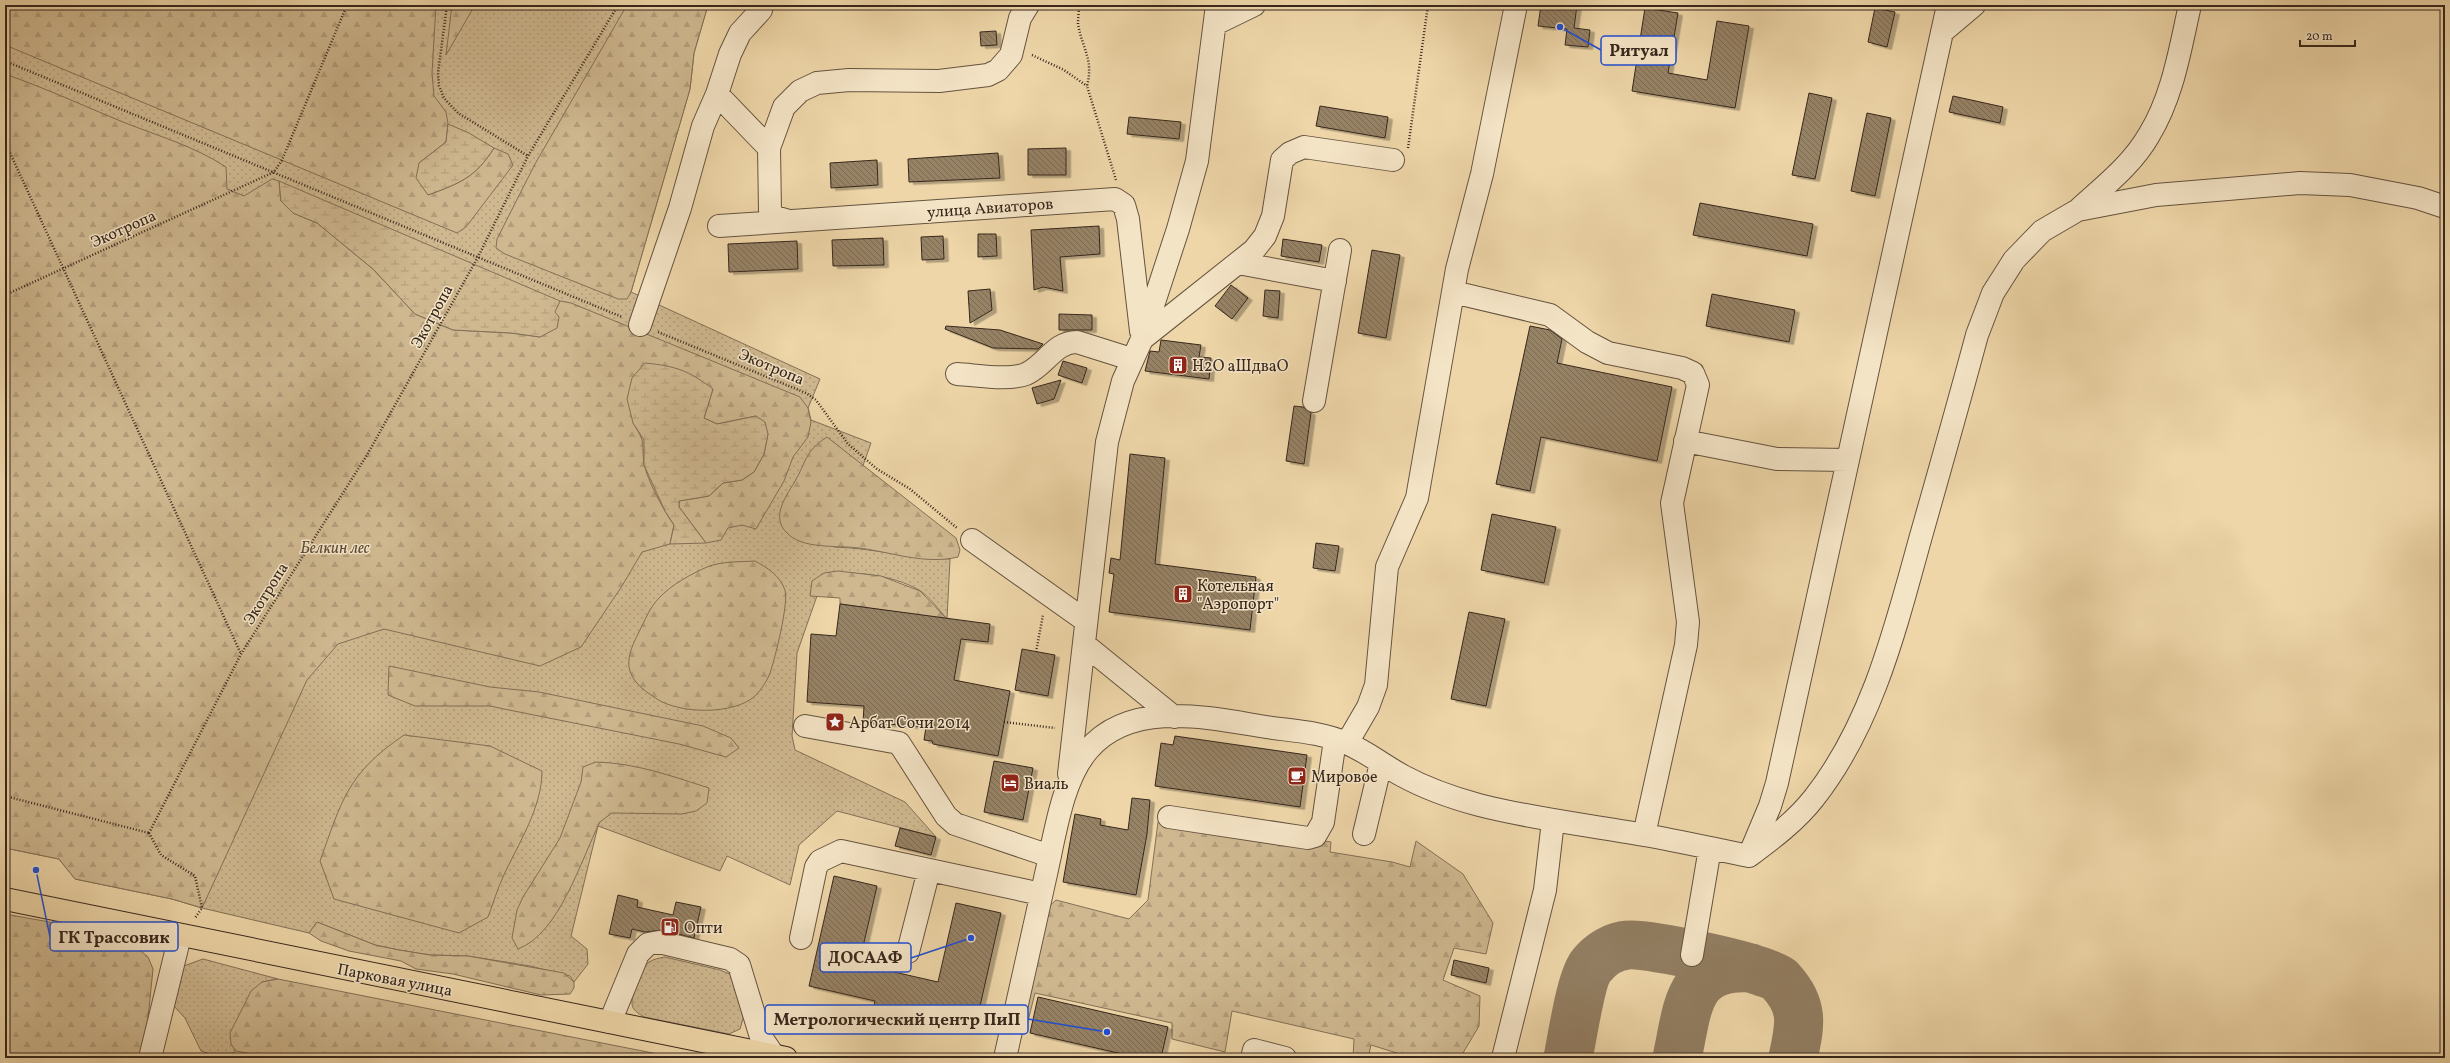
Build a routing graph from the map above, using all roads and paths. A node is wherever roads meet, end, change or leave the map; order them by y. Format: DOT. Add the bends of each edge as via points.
graph roads {
  1 [pos="347,5"];
  2 [pos="447,5"];
  3 [pos="618,5"];
  4 [pos="762,5"];
  5 [pos="1028,5"];
  6 [pos="1079,5"];
  7 [pos="1254,5"];
  8 [pos="1428,5"];
  9 [pos="1516,5"];
  10 [pos="1948,5"];
  11 [pos="1974,5"];
  12 [pos="2190,5"];
  13 [pos="1216,15"];
  14 [pos="1942,32"];
  15 [pos="1012,51"];
  16 [pos="5,61"];
  17 [pos="1087,86"];
  18 [pos="717,94"];
  19 [pos="5,142"];
  20 [pos="769,148"];
  21 [pos="528,156"];
  22 [pos="1393,160"];
  23 [pos="274,172"];
  24 [pos="1124,205"];
  25 [pos="2445,208"];
  26 [pos="2078,210"];
  27 [pos="786,220"];
  28 [pos="719,226"];
  29 [pos="1340,250"];
  30 [pos="478,257"];
  31 [pos="1238,263"];
  32 [pos="63,268"];
  33 [pos="1334,280"];
  34 [pos="1453,292"];
  35 [pos="5,295"];
  36 [pos="640,324"];
  37 [pos="1142,338"];
  38 [pos="1132,359"];
  39 [pos="957,374"];
  40 [pos="1314,401"];
  41 [pos="1685,440"];
  42 [pos="1848,460"];
  43 [pos="972,540"];
  44 [pos="1048,593"];
  45 [pos="1086,621"];
  46 [pos="1084,644"];
  47 [pos="1036,652"];
  48 [pos="241,654"];
  49 [pos="1174,716"];
  50 [pos="1004,722"];
  51 [pos="805,726"];
  52 [pos="1074,730"];
  53 [pos="1341,741"];
  54 [pos="1381,763"];
  55 [pos="1067,788"];
  56 [pos="5,796"];
  57 [pos="1169,817"];
  58 [pos="1553,821"];
  59 [pos="149,833"];
  60 [pos="1364,834"];
  61 [pos="1644,835"];
  62 [pos="1710,848"];
  63 [pos="1050,856"];
  64 [pos="1749,856"];
  65 [pos="929,870"];
  66 [pos="1041,894"];
  67 [pos="5,899"];
  68 [pos="180,936"];
  69 [pos="801,938"];
  70 [pos="908,952"];
  71 [pos="1692,955"];
  72 [pos="610,1022"];
  73 [pos="780,1057"];
  74 [pos="150,1058"];
  75 [pos="1005,1058"];
  76 [pos="1252,1058"];
  77 [pos="1285,1058"];
  78 [pos="1503,1058"];
  1 -- 23 [label="path" via="282,160"];
  2 -- 21 [label="path" via="438,72 439,86 444,98 458,113"];
  3 -- 21 [label="path"];
  4 -- 18 [label="street" via="761,10 740,33"];
  5 -- 15 [label="street" via="1020,18"];
  6 -- 17 [label="path" via="1078,25 1088,55 1090,74"];
  7 -- 13 [label="street"];
  8 -- 22 [label="path" via="1408,152 1403,158"];
  9 -- 34 [label="street" via="1482,174"];
  10 -- 14 [label="street"];
  11 -- 14 [label="street"];
  12 -- 26 [label="street" via="2162,112 2149,136 2126,165"];
  13 -- 37 [label="street" via="1197,161 1178,229"];
  14 -- 42 [label="street"];
  15 -- 17 [label="path" via="1044,59"];
  15 -- 20 [label="street" via="1006,63 988,75 939,81 849,80 817,83 800,91 784,107"];
  16 -- 23 [label="path, Экотропа"];
  17 -- 24 [label="path"];
  18 -- 20 [label="street"];
  18 -- 36 [label="street" via="704,126 680,208"];
  19 -- 32 [label="path"];
  20 -- 27 [label="street" via="770,211 775,217"];
  21 -- 30 [label="path"];
  22 -- 31 [label="street" via="1304,147 1290,153 1282,160 1273,216 1265,236 1254,250"];
  23 -- 30 [label="path, Экотропа"];
  23 -- 32 [label="path, Экотропа"];
  24 -- 27 [label="street, улица Авиаторов" via="1115,199"];
  24 -- 37 [label="street" via="1128,219"];
  25 -- 26 [label="street" via="2418,198 2350,186 2300,183 2156,195"];
  26 -- 64 [label="street" via="2042,231 2014,260 1994,293 1977,335 1900,612 1874,692 1845,752 1814,798 1778,835"];
  27 -- 28 [label="street, улица Авиаторов"];
  29 -- 33 [label="street"];
  30 -- 36 [label="path, Экотропа"];
  30 -- 48 [label="path, Экотропа" via="367,455"];
  31 -- 33 [label="street"];
  31 -- 37 [label="street"];
  32 -- 35 [label="path, Экотропа"];
  32 -- 48 [label="path"];
  33 -- 40 [label="street"];
  34 -- 41 [label="street" via="1550,315 1587,342 1608,353 1682,368 1693,373 1698,385"];
  34 -- 53 [label="street" via="1417,498 1387,567 1376,685 1368,707"];
  36 -- 43 [label="path, Экотропа" via="806,393 816,400 848,444 877,469 910,488"];
  37 -- 38 [label="street"];
  38 -- 39 [label="street" via="1077,342 1068,342 1060,345 1025,375 1014,377"];
  38 -- 45 [label="street" via="1113,414 1107,442"];
  41 -- 42 [label="street" via="1777,459"];
  41 -- 61 [label="street" via="1672,503 1688,622 1686,646"];
  42 -- 64 [label="street" via="1777,783"];
  43 -- 44 [label="street"];
  44 -- 45 [label="street"];
  44 -- 47 [label="path"];
  45 -- 46 [label="street"];
  46 -- 49 [label="street"];
  46 -- 52 [label="street"];
  48 -- 59 [label="path, Экотропа"];
  49 -- 53 [label="street" via="1199,717 1321,735"];
  49 -- 55 [label="street" via="1142,719 1101,738 1080,760"];
  50 -- 52 [label="path"];
  51 -- 63 [label="street" via="899,743 946,816 955,824"];
  52 -- 55 [label="street"];
  53 -- 54 [label="street"];
  53 -- 57 [label="street" via="1323,822 1315,836 1308,838"];
  54 -- 58 [label="street" via="1433,790 1479,805"];
  54 -- 60 [label="street"];
  55 -- 63 [label="street"];
  56 -- 59 [label="path"];
  58 -- 61 [label="street"];
  58 -- 78 [label="street" via="1545,890"];
  59 -- 68 [label="path" via="161,855 194,876 202,908"];
  61 -- 62 [label="street"];
  62 -- 64 [label="street"];
  62 -- 71 [label="street"];
  63 -- 66 [label="street"];
  65 -- 66 [label="street"];
  65 -- 69 [label="street" via="841,851 820,861 816,867"];
  65 -- 70 [label="street"];
  66 -- 75 [label="street"];
  67 -- 68 [label="main road, Парковая улица"];
  68 -- 72 [label="main road, Парковая улица"];
  68 -- 74 [label="street"];
  72 -- 73 [label="main road, Парковая улица"];
  72 -- 73 [label="street" via="638,954 648,944 659,942 730,958 739,965 761,1037"];
  76 -- 77 [label="street" via="1254,1050"];
}
